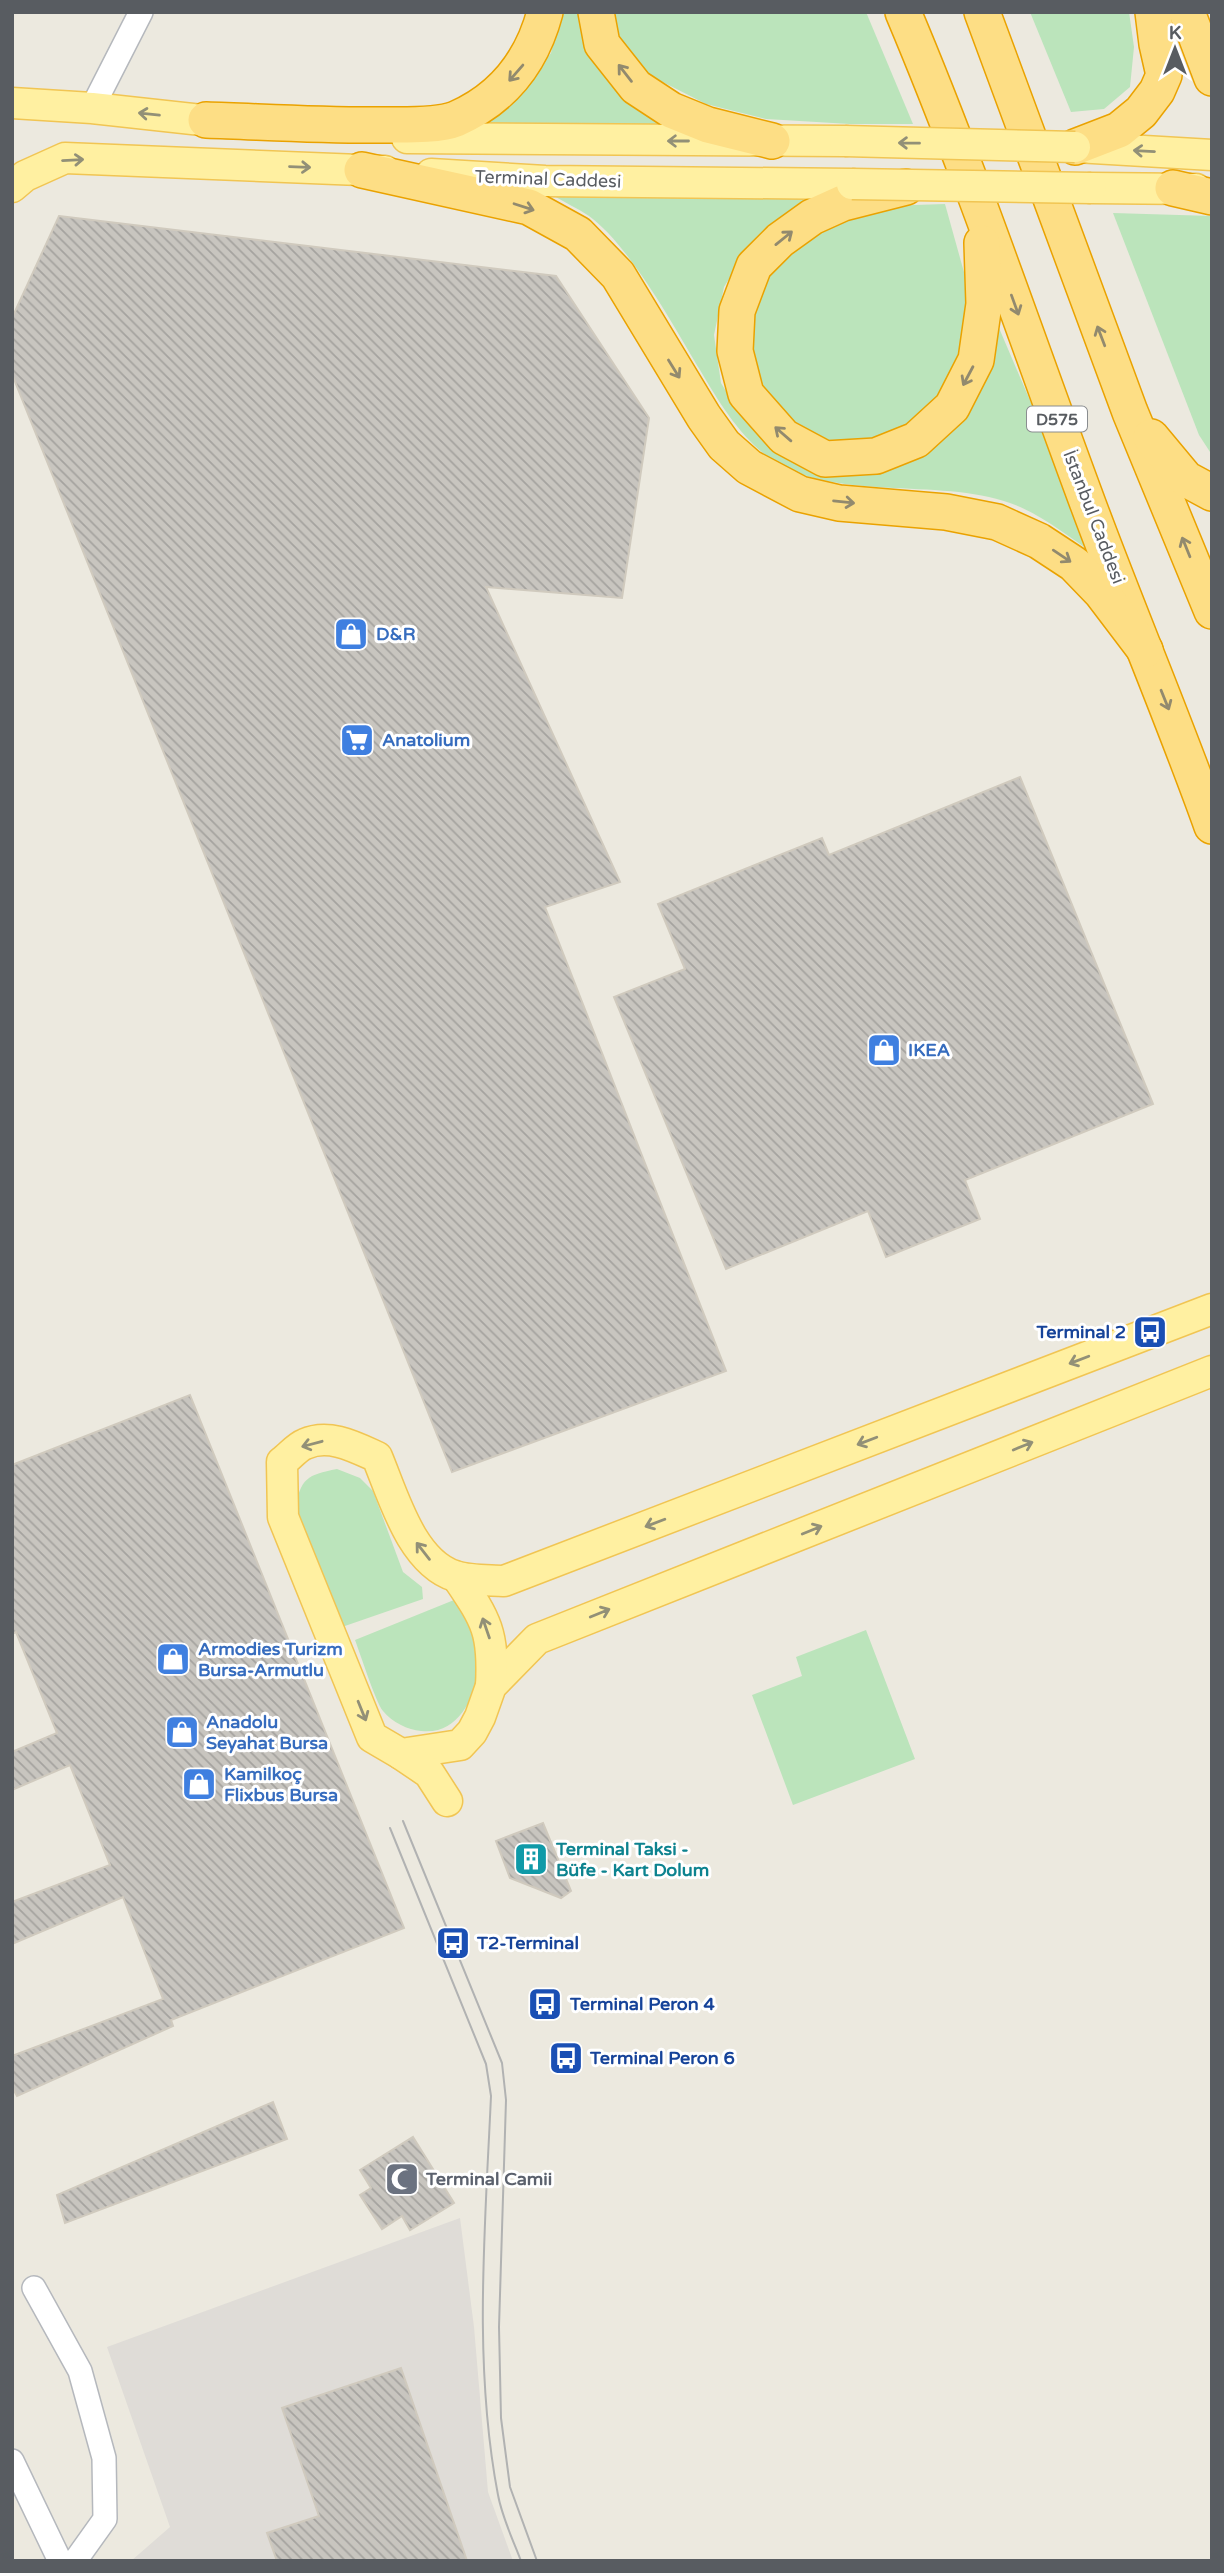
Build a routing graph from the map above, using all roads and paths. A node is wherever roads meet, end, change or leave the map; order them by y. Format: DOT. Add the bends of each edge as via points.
graph roads {
  1 [pos="141,12"];
  2 [pos="545,12"];
  3 [pos="596,12"];
  4 [pos="893,12"];
  5 [pos="903,12"];
  6 [pos="982,12"];
  7 [pos="989,12"];
  8 [pos="1153,12"];
  9 [pos="1187,12"];
  10 [pos="1212,78"];
  11 [pos="939,97"];
  12 [pos="12,103"];
  13 [pos="92,108"];
  14 [pos="1018,110"];
  15 [pos="206,120"];
  16 [pos="772,141"];
  17 [pos="1075,147"];
  18 [pos="1212,155"];
  19 [pos="362,170"];
  20 [pos="915,185"];
  21 [pos="12,187"];
  22 [pos="1173,188"];
  23 [pos="1212,189"];
  24 [pos="848,193"];
  25 [pos="1212,197"];
  26 [pos="980,212"];
  27 [pos="1130,412"];
  28 [pos="1212,494"];
  29 [pos="1212,611"];
  30 [pos="1145,650"];
  31 [pos="1212,826"];
  32 [pos="1212,1309"];
  33 [pos="1212,1371"];
  34 [pos="457,1577"];
  35 [pos="491,1686"];
  36 [pos="460,1745"];
  37 [pos="401,1754"];
  38 [pos="34,2288"];
  39 [pos="12,2461"];
  40 [pos="76,2559"];
  1 -- 13 [label="street"];
  2 -- 15 [label="highway, one-way" via="523,66 498,93 455,119 412,125"];
  16 -- 3 [label="highway, one-way" via="708,125 671,110 636,87 602,44"];
  4 -- 11 [label="highway"];
  5 -- 11 [label="highway, İstanbul Caddesi / D575"];
  6 -- 14 [label="highway"];
  7 -- 14 [label="highway"];
  8 -- 17 [label="highway" via="1164,75 1157,91 1119,130"];
  9 -- 10 [label="highway"];
  11 -- 26 [label="highway, İstanbul Caddesi / D575"];
  12 -- 13 [label="main road, Terminal Caddesi"];
  15 -- 13 [label="main road, Terminal Caddesi, one-way"];
  27 -- 14 [label="highway, one-way"];
  16 -- 15 [label="main road, Terminal Caddesi, one-way" via="447,139 320,134"];
  17 -- 16 [label="main road, Terminal Caddesi, one-way, bridge"];
  18 -- 17 [label="main road, Terminal Caddesi, one-way"];
  21 -- 19 [label="main road, Terminal Caddesi, one-way" via="65,158"];
  19 -- 24 [label="main road, Terminal Caddesi"];
  19 -- 30 [label="highway, one-way" via="529,207 578,234 618,275 724,445 749,467 800,494 997,522 1039,541 1074,564"];
  20 -- 22 [label="main road, bridge"];
  20 -- 24 [label="highway, bridge"];
  22 -- 23 [label="main road"];
  22 -- 25 [label="highway"];
  26 -- 24 [label="highway, one-way" via="984,304 976,360 952,407 916,440 876,456 825,458 784,437 747,394 735,351 737,311 754,266 780,240"];
  26 -- 30 [label="highway, İstanbul Caddesi / D575, one-way"];
  27 -- 28 [label="highway" via="1186,479"];
  29 -- 27 [label="highway, one-way"];
  30 -- 31 [label="highway, İstanbul Caddesi / D575, one-way"];
  32 -- 34 [label="main road, one-way" via="503,1581"];
  35 -- 33 [label="main road, one-way" via="537,1639"];
  35 -- 34 [label="main road, one-way" via="489,1631"];
  34 -- 37 [label="main road, one-way" via="426,1558 408,1531 377,1457 328,1440 304,1444 282,1462 283,1517 361,1711 372,1737"];
  35 -- 36 [label="main road" via="480,1717"];
  36 -- 37 [label="main road"];
  36 -- 37 [label="main road" via="447,1772 447,1801 429,1773"];
  38 -- 40 [label="street" via="80,2371 104,2458 106,2519"];
  39 -- 40 [label="street"];
}
